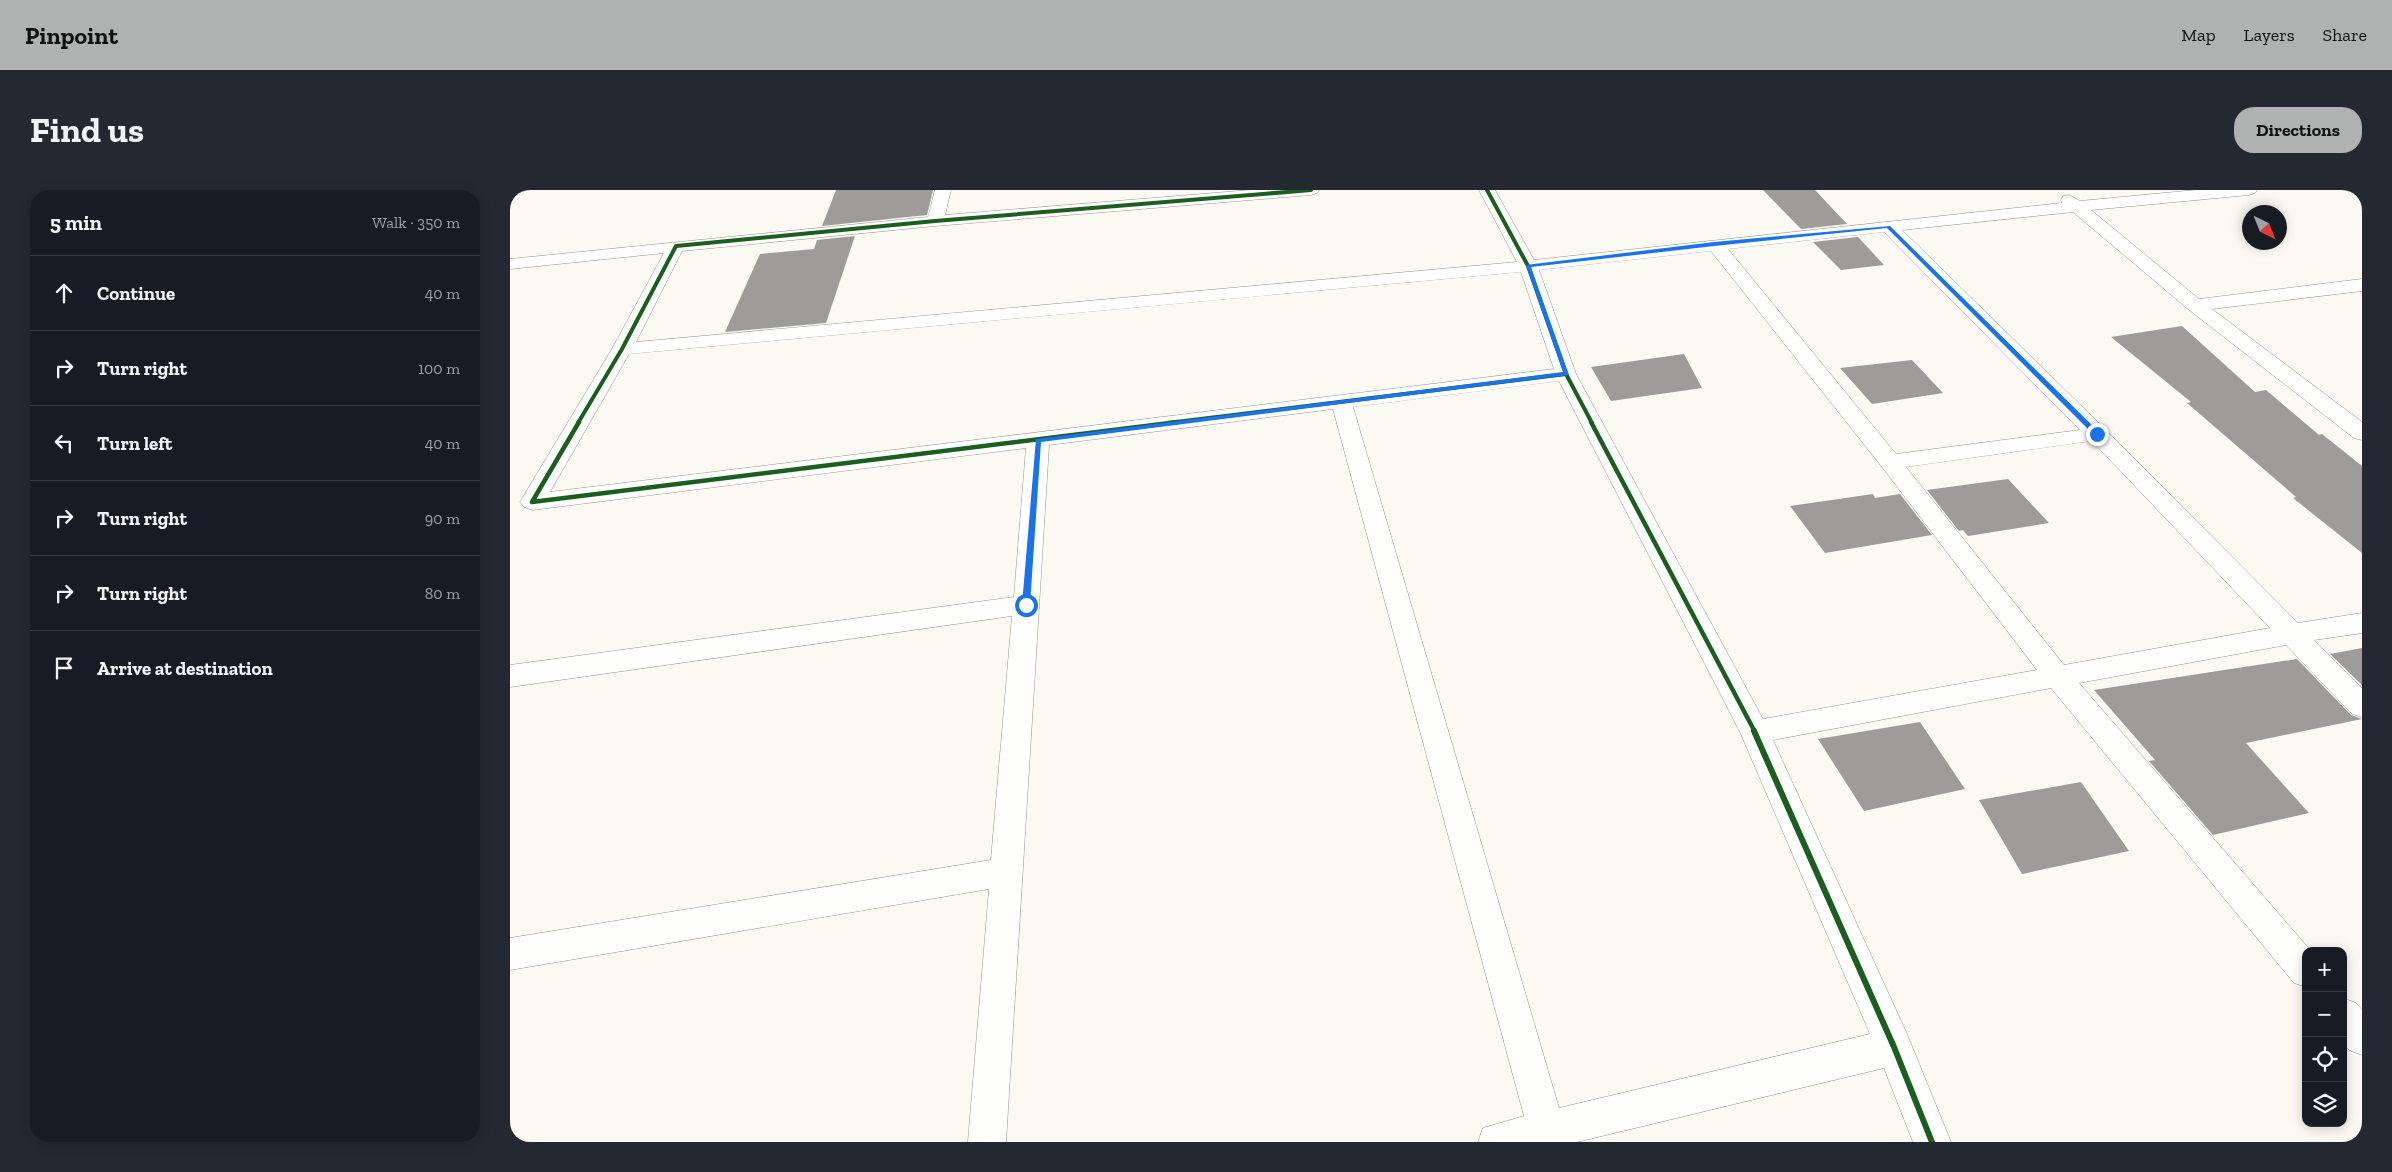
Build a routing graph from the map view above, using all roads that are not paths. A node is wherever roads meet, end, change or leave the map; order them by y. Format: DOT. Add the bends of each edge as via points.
graph roads {
  1 [pos="943,190"];
  2 [pos="1311,190"];
  3 [pos="1486,190"];
  4 [pos="2056,190"];
  5 [pos="2249,190"];
  6 [pos="2077,206"];
  7 [pos="935,221"];
  8 [pos="1888,227"];
  9 [pos="1714,244"];
  10 [pos="676,246"];
  11 [pos="510,264"];
  12 [pos="1528,266"];
  13 [pos="2362,285"];
  14 [pos="2194,305"];
  15 [pos="622,349"];
  16 [pos="1566,374"];
  17 [pos="1341,400"];
  18 [pos="2362,433"];
  19 [pos="2097,434"];
  20 [pos="1038,440"];
  21 [pos="1890,462"];
  22 [pos="521,504"];
  23 [pos="1026,605"];
  24 [pos="2362,623"];
  25 [pos="2291,634"];
  26 [pos="510,676"];
  27 [pos="2057,676"];
  28 [pos="2362,706"];
  29 [pos="1755,732"];
  30 [pos="1007,872"];
  31 [pos="510,954"];
  32 [pos="2302,965"];
  33 [pos="2347,1020"];
  34 [pos="2362,1037"];
  35 [pos="1894,1047"];
  36 [pos="1547,1131"];
  37 [pos="987,1142"];
  38 [pos="1497,1142"];
  39 [pos="1932,1142"];
  1 -- 7 [label="street"];
  2 -- 7 [label="street"];
  3 -- 12 [label="street"];
  4 -- 6 [label="street"];
  5 -- 6 [label="street"];
  6 -- 8 [label="street"];
  6 -- 14 [label="street"];
  7 -- 10 [label="street"];
  8 -- 9 [label="street"];
  8 -- 19 [label="street"];
  9 -- 12 [label="street"];
  9 -- 21 [label="street"];
  10 -- 11 [label="street"];
  10 -- 15 [label="street"];
  12 -- 15 [label="street"];
  12 -- 16 [label="street"];
  13 -- 14 [label="street"];
  14 -- 18 [label="street"];
  15 -- 22 [label="street"];
  16 -- 17 [label="street"];
  16 -- 29 [label="street"];
  17 -- 20 [label="street"];
  17 -- 36 [label="street"];
  19 -- 21 [label="street"];
  19 -- 25 [label="street"];
  20 -- 22 [label="street"];
  20 -- 23 [label="street"];
  21 -- 27 [label="street"];
  23 -- 26 [label="street"];
  23 -- 30 [label="street"];
  24 -- 25 [label="street"];
  25 -- 27 [label="street"];
  25 -- 28 [label="street"];
  27 -- 29 [label="street"];
  27 -- 32 [label="street"];
  29 -- 35 [label="street"];
  30 -- 31 [label="street"];
  30 -- 37 [label="street"];
  33 -- 34 [label="street"];
  35 -- 36 [label="street"];
  35 -- 39 [label="street"];
  36 -- 38 [label="street"];
}
